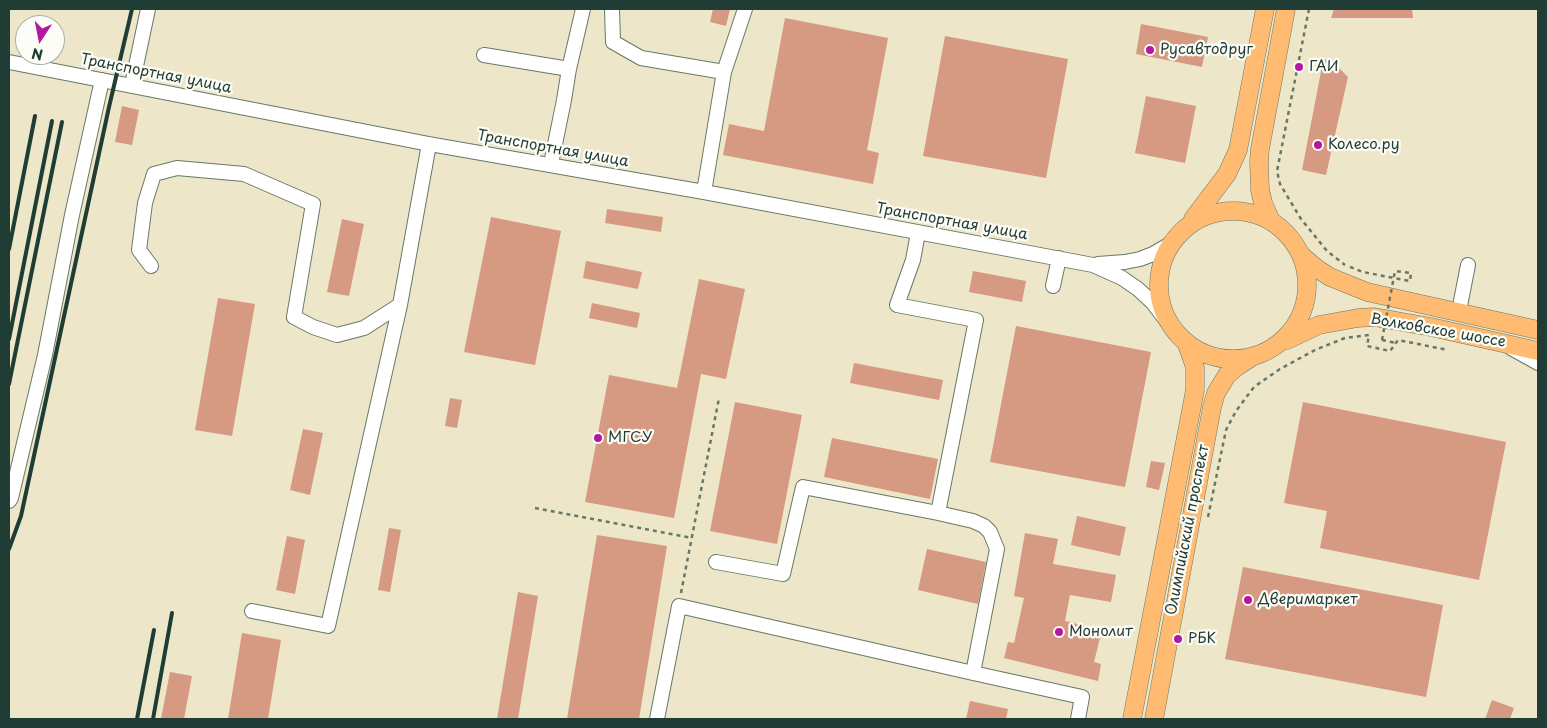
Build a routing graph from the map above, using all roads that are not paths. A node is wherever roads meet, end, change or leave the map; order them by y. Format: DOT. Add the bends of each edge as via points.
graph roads {
  1 [pos="148,9"];
  2 [pos="583,9"];
  3 [pos="612,9"];
  4 [pos="745,9"];
  5 [pos="1265,9"];
  6 [pos="1286,9"];
  7 [pos="484,55"];
  8 [pos="9,62"];
  9 [pos="569,69"];
  10 [pos="724,72"];
  11 [pos="102,80"];
  12 [pos="132,85"];
  13 [pos="429,144"];
  14 [pos="551,164"];
  15 [pos="704,192"];
  16 [pos="1271,221"];
  17 [pos="1192,222"];
  18 [pos="918,233"];
  19 [pos="1172,243"];
  20 [pos="1301,255"];
  21 [pos="1059,258"];
  22 [pos="1468,264"];
  23 [pos="1093,265"];
  24 [pos="151,266"];
  25 [pos="1053,286"];
  26 [pos="400,305"];
  27 [pos="1458,311"];
  28 [pos="1169,324"];
  29 [pos="1538,330"];
  30 [pos="1500,341"];
  31 [pos="1186,342"];
  32 [pos="1282,342"];
  33 [pos="1538,351"];
  34 [pos="1253,357"];
  35 [pos="1538,363"];
  36 [pos="9,501"];
  37 [pos="938,513"];
  38 [pos="716,562"];
  39 [pos="252,612"];
  40 [pos="974,673"];
  41 [pos="657,719"];
  42 [pos="1078,719"];
  43 [pos="1132,719"];
  44 [pos="1154,719"];
  1 -- 12 [label="street"];
  2 -- 9 [label="street"];
  3 -- 10 [label="street" via="614,42 641,58"];
  4 -- 10 [label="street"];
  5 -- 17 [label="main road" via="1234,162"];
  6 -- 16 [label="main road" via="1258,161 1260,190"];
  7 -- 9 [label="street"];
  8 -- 11 [label="street, Транспортная улица"];
  9 -- 14 [label="street"];
  10 -- 15 [label="street"];
  11 -- 12 [label="street, Транспортная улица"];
  11 -- 36 [label="street" via="45,354"];
  12 -- 13 [label="street, Транспортная улица"];
  13 -- 14 [label="street, Транспортная улица"];
  13 -- 26 [label="street"];
  14 -- 15 [label="street, Транспортная улица"];
  15 -- 18 [label="street, Транспортная улица"];
  16 -- 17 [label="main road" via="1232,210 1208,214"];
  16 -- 20 [label="main road" via="1291,237"];
  17 -- 19 [label="main road"];
  18 -- 21 [label="street, Транспортная улица"];
  18 -- 37 [label="street" via="898,305 976,320"];
  19 -- 23 [label="street, Транспортная улица" via="1140,259"];
  19 -- 28 [label="main road" via="1163,268 1161,286 1163,309"];
  20 -- 27 [label="main road, Волковское шоссе" via="1330,277 1367,292"];
  20 -- 32 [label="main road" via="1306,285 1304,303 1292,331"];
  21 -- 23 [label="street, Транспортная улица"];
  21 -- 25 [label="street"];
  22 -- 27 [label="street"];
  23 -- 28 [label="street, Транспортная улица" via="1138,289"];
  24 -- 26 [label="street" via="139,250 145,203 154,174 176,168 244,174 313,204 294,317 337,335 364,328"];
  26 -- 39 [label="street" via="328,626"];
  27 -- 29 [label="main road, Волковское шоссе"];
  28 -- 31 [label="main road"];
  30 -- 32 [label="main road, Волковское шоссе" via="1374,317 1319,325"];
  30 -- 33 [label="main road, Волковское шоссе"];
  30 -- 35 [label="street"];
  31 -- 34 [label="main road" via="1218,356"];
  31 -- 43 [label="main road, Олимпийский проспект" via="1195,367 1195,390"];
  32 -- 34 [label="main road"];
  34 -- 44 [label="main road, Олимпийский проспект" via="1227,375 1212,407"];
  37 -- 38 [label="street" via="803,487 783,574"];
  37 -- 40 [label="street" via="984,526 997,550"];
  40 -- 41 [label="street" via="679,606"];
  40 -- 42 [label="street" via="1082,697"];
}
